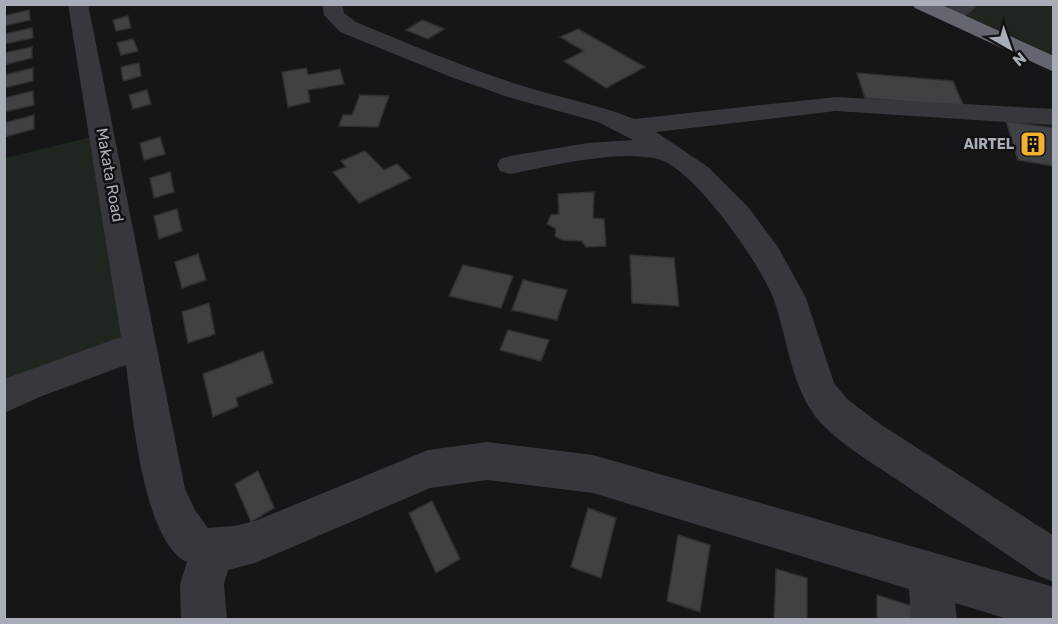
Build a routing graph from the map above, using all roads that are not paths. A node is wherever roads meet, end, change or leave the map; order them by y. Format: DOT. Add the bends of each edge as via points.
graph roads {
  1 [pos="78,4"];
  2 [pos="332,4"];
  3 [pos="922,4"];
  4 [pos="968,4"];
  5 [pos="948,16"];
  6 [pos="1053,65"];
  7 [pos="1053,117"];
  8 [pos="631,135"];
  9 [pos="510,165"];
  10 [pos="138,346"];
  11 [pos="4,397"];
  12 [pos="212,550"];
  13 [pos="1053,561"];
  14 [pos="930,574"];
  15 [pos="1053,610"];
  16 [pos="204,620"];
  17 [pos="934,620"];
  1 -- 10 [label="street, Makata Road"];
  2 -- 8 [label="street" via="334,15 348,27 375,39 497,86 607,117"];
  3 -- 5 [label="highway"];
  4 -- 5 [label="street"];
  5 -- 6 [label="highway"];
  7 -- 8 [label="street" via="836,104"];
  8 -- 9 [label="street"];
  8 -- 13 [label="street" via="668,151 698,173 738,214 767,255 790,298 819,391 834,411"];
  10 -- 11 [label="street"];
  10 -- 12 [label="street, Makata Road" via="165,491 185,536 198,547"];
  12 -- 14 [label="street" via="255,542 428,469 487,461 593,474"];
  12 -- 16 [label="street" via="202,584"];
  14 -- 15 [label="street"];
  14 -- 17 [label="street"];
}
